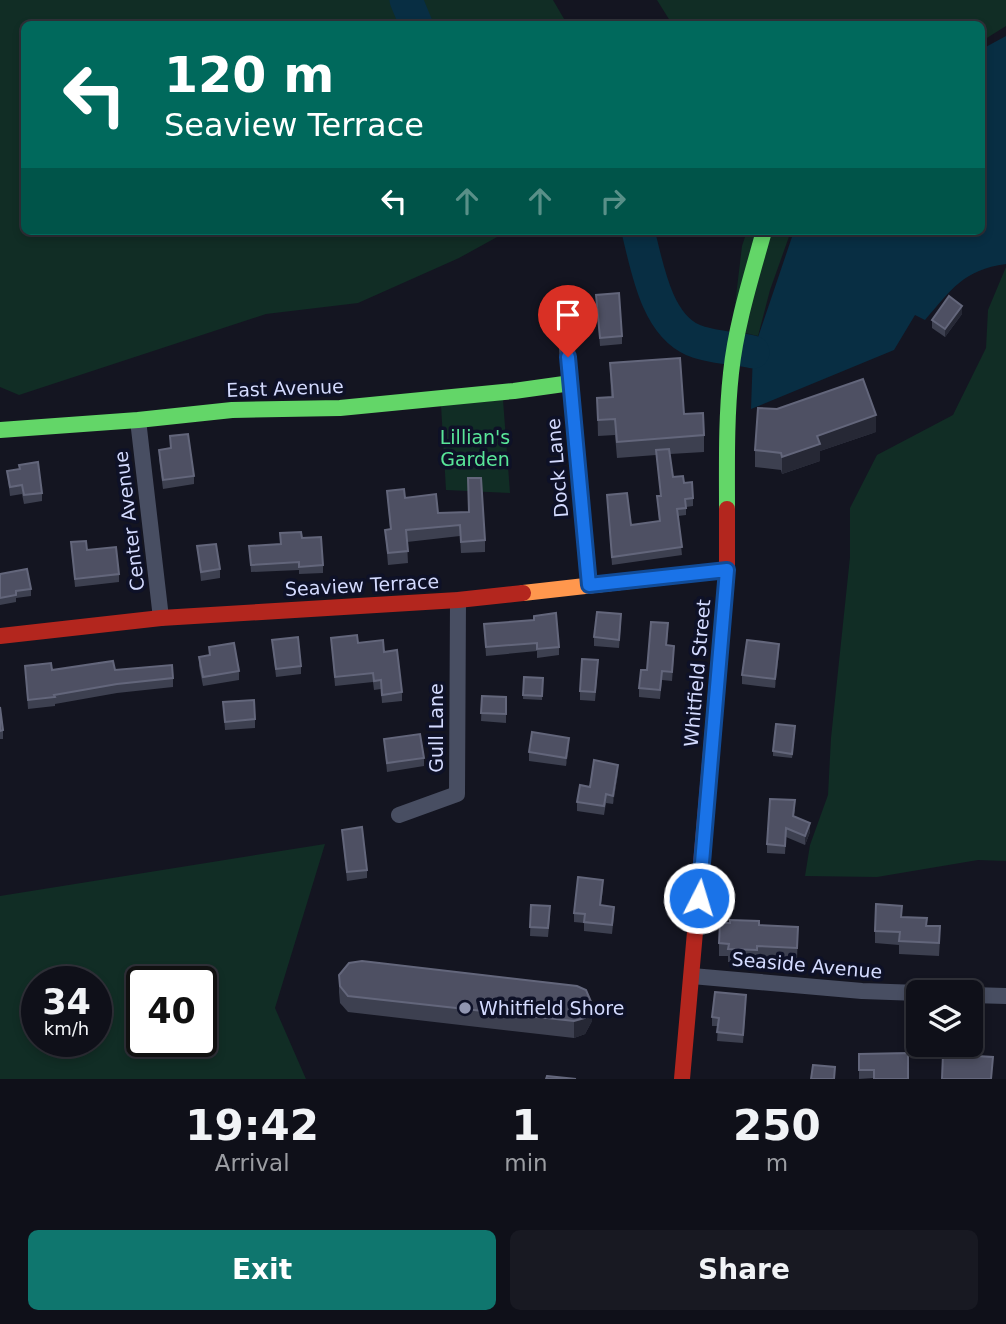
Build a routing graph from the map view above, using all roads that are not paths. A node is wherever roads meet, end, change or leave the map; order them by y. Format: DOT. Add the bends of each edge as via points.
graph roads {
  1 [pos="763,235"];
  2 [pos="563,306"];
  3 [pos="571,383"];
  4 [pos="138,420"];
  5 [pos="0,430"];
  6 [pos="727,570"];
  7 [pos="589,585"];
  8 [pos="458,600"];
  9 [pos="161,618"];
  10 [pos="0,636"];
  11 [pos="399,815"];
  12 [pos="692,976"];
  13 [pos="906,993"];
  14 [pos="983,995"];
  15 [pos="1006,996"];
  16 [pos="682,1079"];
  1 -- 6 [label="street, Whitfield Street" via="731,371"];
  2 -- 3 [label="street, Dock Lane"];
  3 -- 4 [label="street, East Avenue" via="340,408 232,410"];
  3 -- 7 [label="street, Dock Lane"];
  4 -- 5 [label="street, East Avenue"];
  4 -- 9 [label="street, Center Avenue"];
  6 -- 7 [label="street, Seaview Terrace"];
  6 -- 12 [label="street, Whitfield Street"];
  7 -- 8 [label="street, Seaview Terrace"];
  8 -- 9 [label="street, Seaview Terrace"];
  8 -- 11 [label="street, Gull Lane" via="457,794"];
  9 -- 10 [label="street, Seaview Terrace"];
  12 -- 13 [label="street, Seaside Avenue"];
  12 -- 16 [label="street, Whitfield Street"];
  14 -- 15 [label="street"];
}
